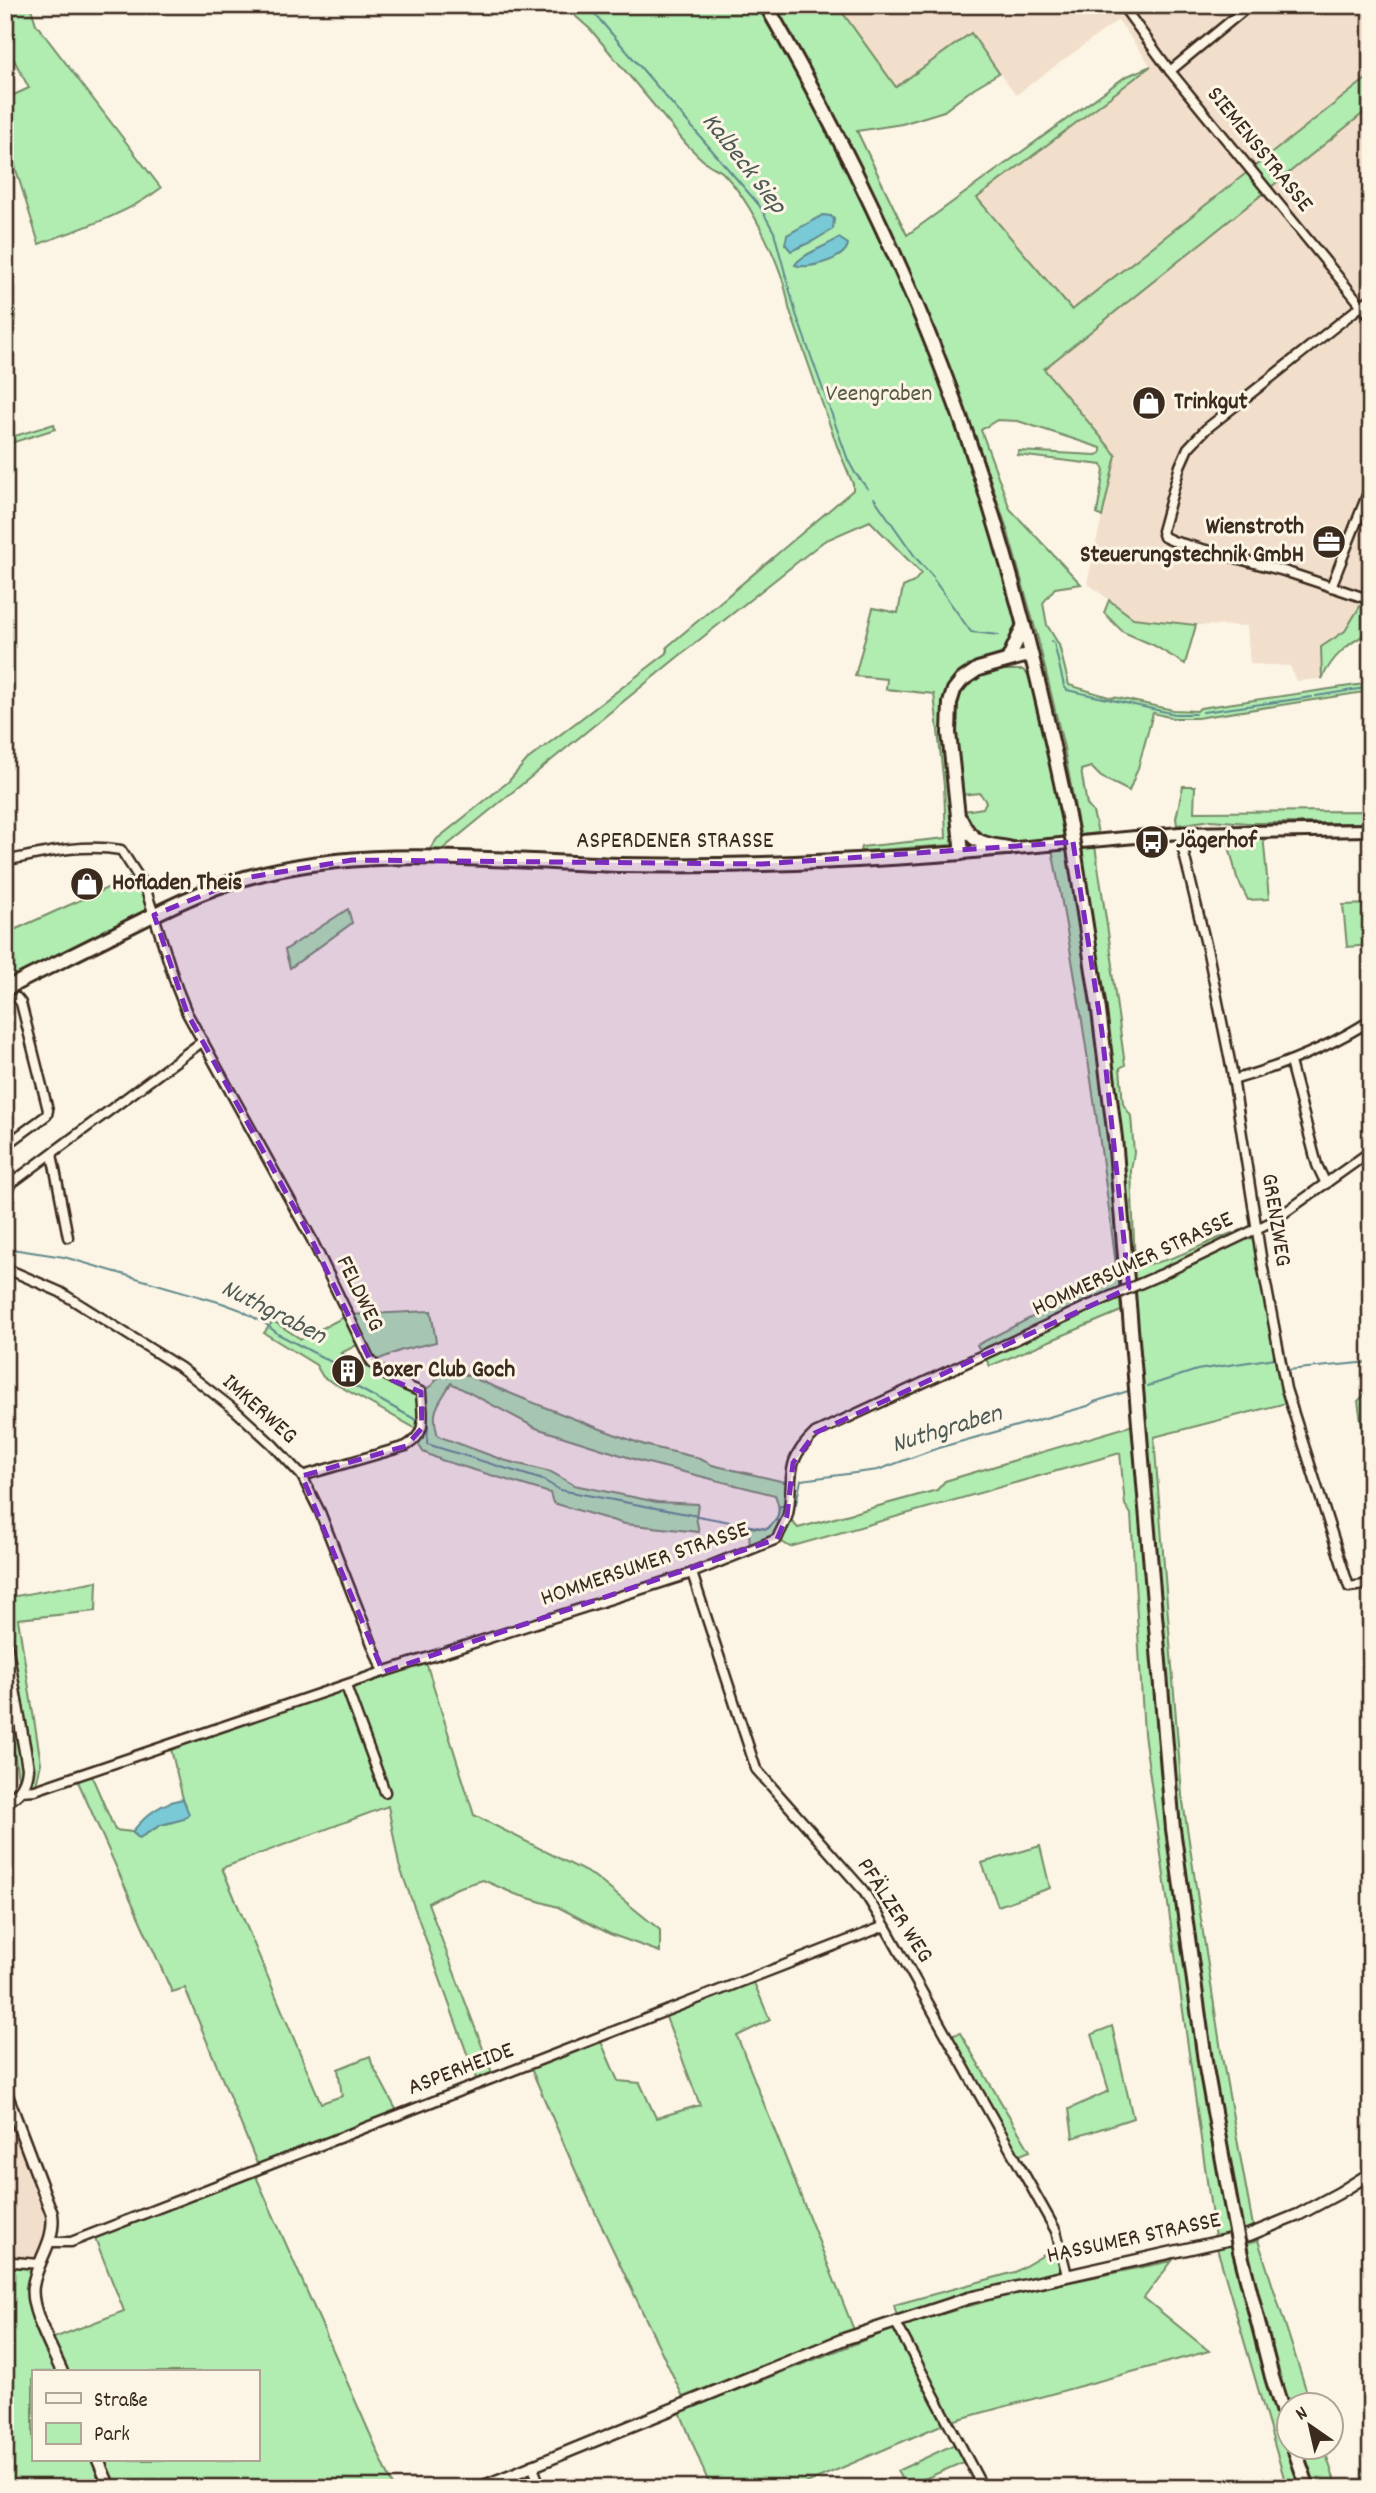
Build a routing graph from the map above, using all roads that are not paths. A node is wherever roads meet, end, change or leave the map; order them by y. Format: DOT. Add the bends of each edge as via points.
graph roads {
  1 [pos="766,5"];
  2 [pos="1122,5"];
  3 [pos="1250,5"];
  4 [pos="1170,71"];
  5 [pos="1371,298"];
  6 [pos="1362,306"];
  7 [pos="1371,317"];
  8 [pos="1371,485"];
  9 [pos="1331,587"];
  10 [pos="1371,600"];
  11 [pos="1024,625"];
  12 [pos="1031,654"];
  13 [pos="1008,660"];
  14 [pos="5,668"];
  15 [pos="5,698"];
  16 [pos="958,813"];
  17 [pos="1371,830"];
  18 [pos="1179,832"];
  19 [pos="1009,848"];
  20 [pos="962,853"];
  21 [pos="5,861"];
  22 [pos="154,915"];
  23 [pos="5,989"];
  24 [pos="17,998"];
  25 [pos="1371,1020"];
  26 [pos="204,1041"];
  27 [pos="1290,1062"];
  28 [pos="1233,1080"];
  29 [pos="5,1146"];
  30 [pos="1371,1151"];
  31 [pos="52,1154"];
  32 [pos="1326,1184"];
  33 [pos="5,1188"];
  34 [pos="1258,1229"];
  35 [pos="68,1237"];
  36 [pos="5,1268"];
  37 [pos="302,1476"];
  38 [pos="692,1573"];
  39 [pos="1371,1584"];
  40 [pos="5,1638"];
  41 [pos="383,1672"];
  42 [pos="346,1686"];
  43 [pos="20,1791"];
  44 [pos="385,1791"];
  45 [pos="5,1802"];
  46 [pos="885,1926"];
  47 [pos="5,2090"];
  48 [pos="1371,2173"];
  49 [pos="50,2242"];
  50 [pos="40,2264"];
  51 [pos="5,2266"];
  52 [pos="1067,2275"];
  53 [pos="895,2322"];
  54 [pos="61,2370"];
  55 [pos="1277,2392"];
  56 [pos="99,2462"];
  57 [pos="1299,2462"];
  58 [pos="532,2465"];
  59 [pos="110,2488"];
  60 [pos="479,2488"];
  61 [pos="541,2488"];
  62 [pos="983,2488"];
  63 [pos="1308,2488"];
  1 -- 11 [label="main road" via="900,266 979,472"];
  2 -- 4 [label="street, SIEMENSSTRASSE"];
  3 -- 4 [label="street"];
  4 -- 6 [label="street, SIEMENSSTRASSE"];
  5 -- 6 [label="street"];
  6 -- 7 [label="street, SIEMENSSTRASSE"];
  6 -- 9 [label="street" via="1188,448 1162,531 1172,541"];
  8 -- 9 [label="street"];
  9 -- 10 [label="street"];
  11 -- 12 [label="main road"];
  11 -- 13 [label="main road"];
  12 -- 13 [label="main road"];
  12 -- 55 [label="main road, bridge" via="1070,826 1098,1003 1116,1151 1173,1829 1204,2057 1240,2251"];
  13 -- 16 [label="main road" via="969,674 954,690 949,733"];
  14 -- 15 [label="street"];
  16 -- 19 [label="main road" via="974,839"];
  16 -- 20 [label="main road"];
  17 -- 18 [label="main road, ASPERDENER STRASSE"];
  18 -- 19 [label="main road, ASPERDENER STRASSE"];
  18 -- 28 [label="street, GRENZWEG"];
  19 -- 20 [label="main road, ASPERDENER STRASSE"];
  20 -- 22 [label="main road, ASPERDENER STRASSE" via="714,865 352,860 245,878"];
  21 -- 22 [label="street, FELDWEG" via="72,847 121,850 145,887"];
  22 -- 23 [label="main road, ASPERDENER STRASSE"];
  22 -- 26 [label="street, FELDWEG" via="177,989"];
  24 -- 29 [label="street" via="48,1110"];
  25 -- 27 [label="street"];
  26 -- 31 [label="street"];
  26 -- 37 [label="street, FELDWEG" via="311,1238 369,1358 392,1380 421,1392 422,1429 416,1440"];
  27 -- 28 [label="street"];
  27 -- 32 [label="street" via="1317,1166"];
  28 -- 34 [label="street, GRENZWEG"];
  30 -- 32 [label="street, HOMMERSUMER STRASSE"];
  31 -- 33 [label="street"];
  31 -- 35 [label="street"];
  32 -- 34 [label="street, HOMMERSUMER STRASSE"];
  34 -- 38 [label="street, HOMMERSUMER STRASSE, bridge" via="815,1433 793,1463 787,1516 777,1539"];
  34 -- 39 [label="street, GRENZWEG" via="1286,1389 1343,1572 1349,1587"];
  36 -- 37 [label="street, IMKERWEG" via="61,1292 181,1368 245,1419"];
  37 -- 41 [label="street, IMKERWEG"];
  38 -- 41 [label="street, HOMMERSUMER STRASSE"];
  38 -- 46 [label="street, PFÄLZER WEG" via="756,1769 863,1890"];
  40 -- 43 [label="street" via="27,1768"];
  41 -- 42 [label="street, HOMMERSUMER STRASSE"];
  42 -- 43 [label="street, HOMMERSUMER STRASSE" via="35,1790"];
  42 -- 44 [label="street"];
  43 -- 45 [label="street"];
  46 -- 49 [label="street, ASPERHEIDE" via="71,2242"];
  46 -- 52 [label="street, PFÄLZER WEG" via="1056,2231"];
  47 -- 49 [label="street" via="52,2214"];
  48 -- 52 [label="street, HASSUMER STRASSE" via="1250,2235"];
  49 -- 50 [label="street"];
  50 -- 51 [label="street"];
  50 -- 54 [label="street" via="32,2289 34,2305"];
  52 -- 53 [label="street, HASSUMER STRASSE" via="969,2298"];
  53 -- 58 [label="street, HASSUMER STRASSE"];
  53 -- 62 [label="street"];
  56 -- 59 [label="street"];
  57 -- 63 [label="main road"];
  58 -- 60 [label="street, HASSUMER STRASSE"];
  58 -- 61 [label="street"];
}
